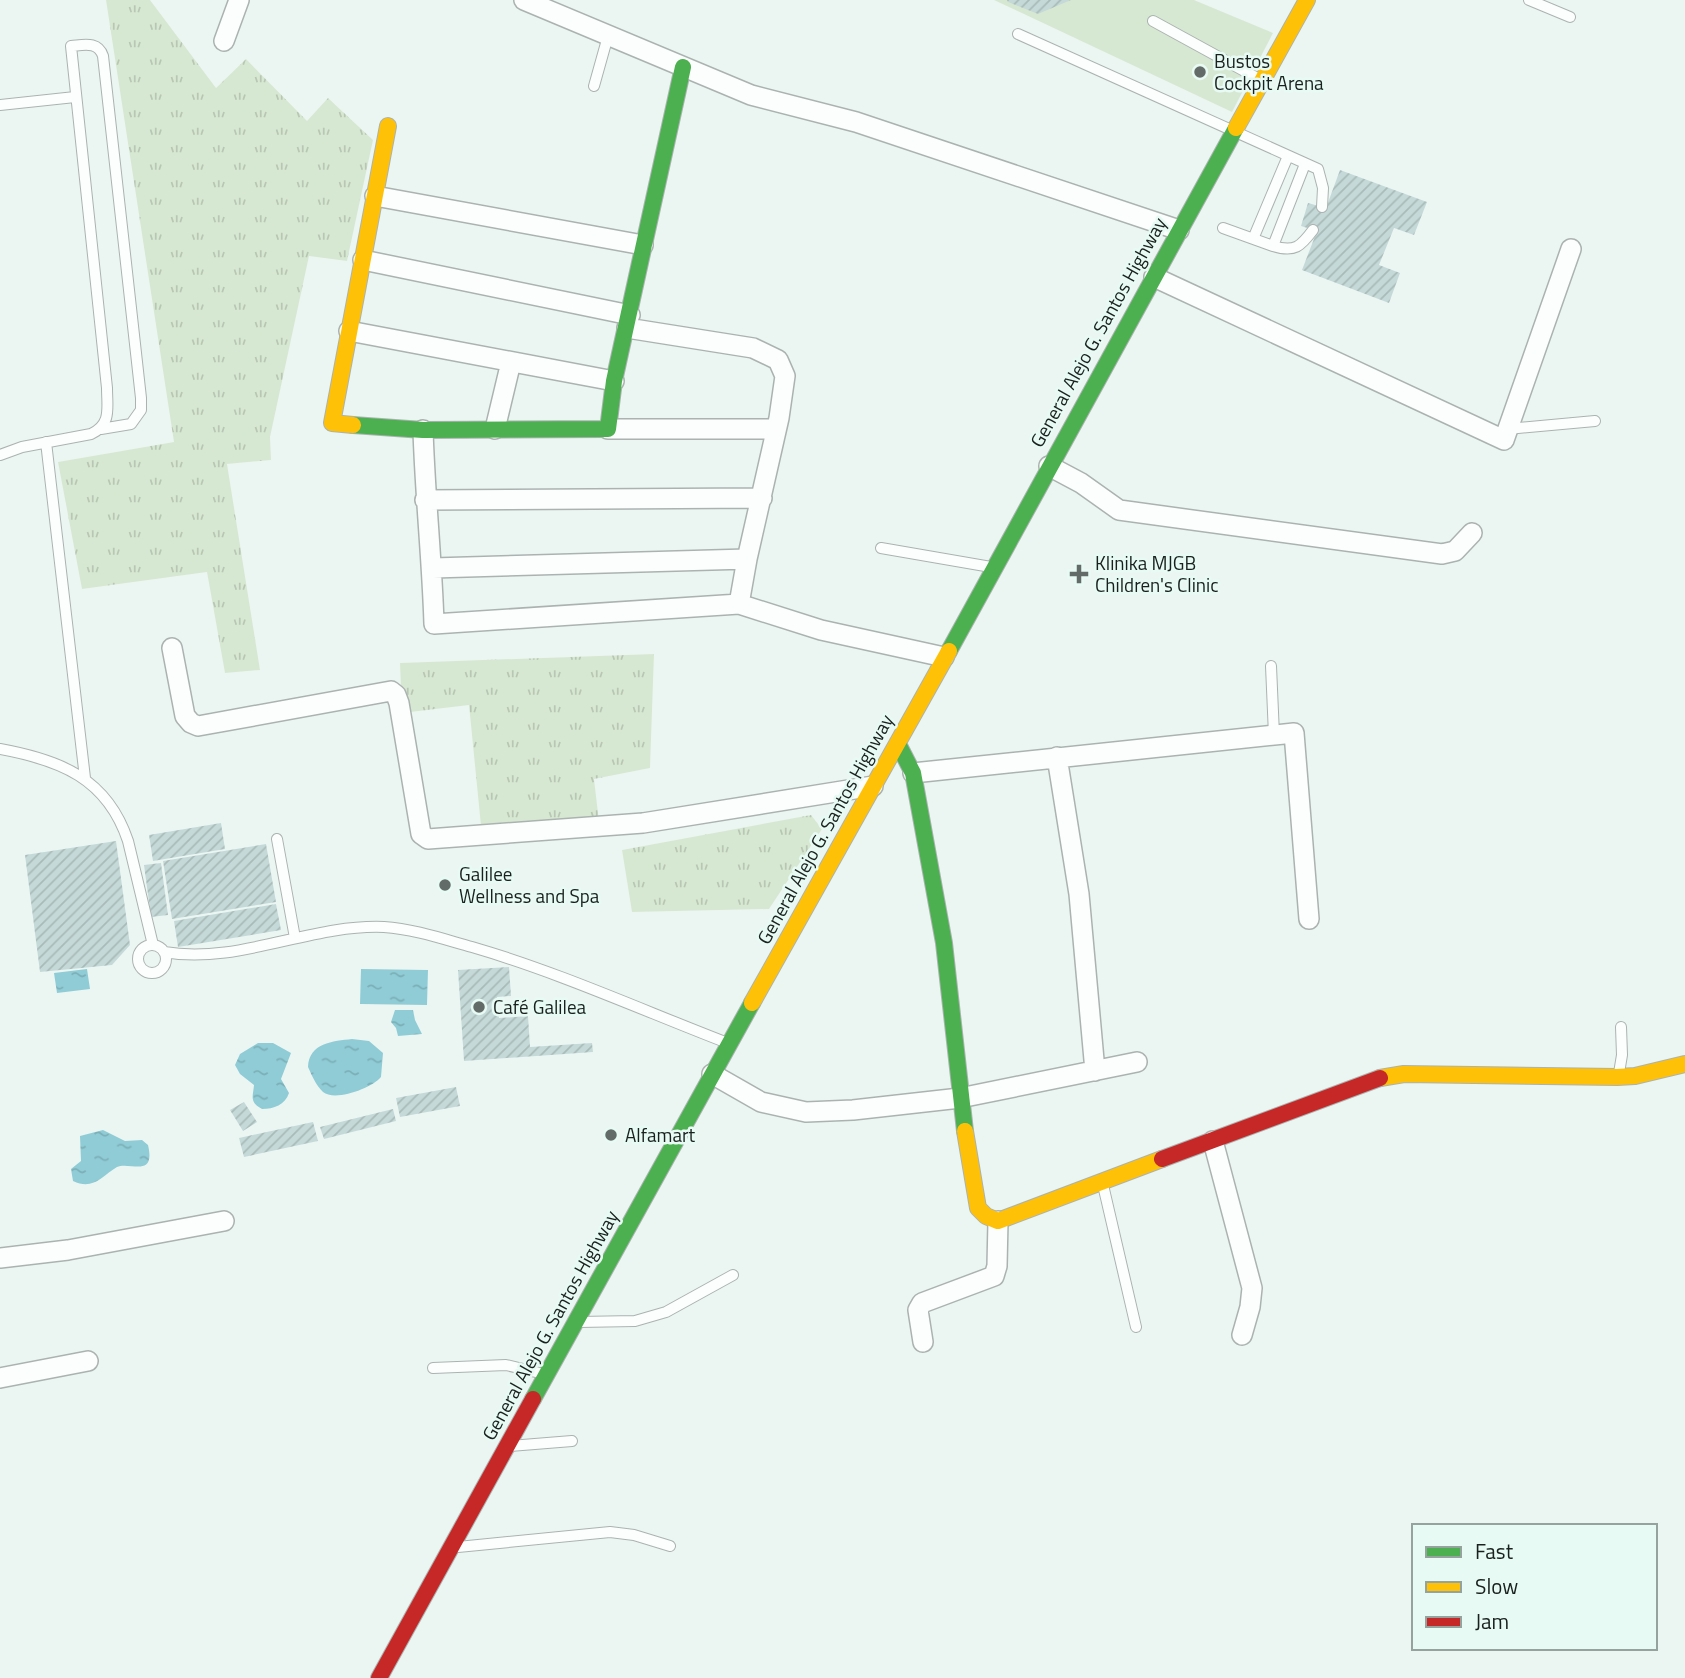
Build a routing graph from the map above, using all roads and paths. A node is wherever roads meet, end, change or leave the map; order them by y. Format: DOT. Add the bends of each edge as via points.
graph roads {
  1 [pos="239,0"];
  2 [pos="524,0"];
  3 [pos="1307,0"];
  4 [pos="1529,0"];
  5 [pos="1570,17"];
  6 [pos="1153,21"];
  7 [pos="1018,34"];
  8 [pos="608,36"];
  9 [pos="224,41"];
  10 [pos="682,67"];
  11 [pos="1263,81"];
  12 [pos="594,86"];
  13 [pos="75,97"];
  14 [pos="0,106"];
  15 [pos="388,126"];
  16 [pos="1234,132"];
  17 [pos="1288,156"];
  18 [pos="1305,163"];
  19 [pos="375,196"];
  20 [pos="1322,207"];
  21 [pos="1223,228"];
  22 [pos="1178,230"];
  23 [pos="1313,230"];
  24 [pos="1253,239"];
  25 [pos="643,245"];
  26 [pos="1273,246"];
  27 [pos="1571,249"];
  28 [pos="363,260"];
  29 [pos="1154,277"];
  30 [pos="628,321"];
  31 [pos="349,331"];
  32 [pos="511,362"];
  33 [pos="614,381"];
  34 [pos="1595,421"];
  35 [pos="101,429"];
  36 [pos="495,429"];
  37 [pos="608,429"];
  38 [pos="776,429"];
  39 [pos="1508,429"];
  40 [pos="424,430"];
  41 [pos="47,442"];
  42 [pos="0,455"];
  43 [pos="1049,466"];
  44 [pos="762,498"];
  45 [pos="425,500"];
  46 [pos="1472,533"];
  47 [pos="881,548"];
  48 [pos="747,559"];
  49 [pos="994,567"];
  50 [pos="433,568"];
  51 [pos="739,604"];
  52 [pos="173,648"];
  53 [pos="944,657"];
  54 [pos="1271,666"];
  55 [pos="1274,735"];
  56 [pos="898,744"];
  57 [pos="0,749"];
  58 [pos="1057,757"];
  59 [pos="913,773"];
  60 [pos="85,778"];
  61 [pos="873,786"];
  62 [pos="277,838"];
  63 [pos="1309,919"];
  64 [pos="295,938"];
  65 [pos="153,945"];
  66 [pos="164,952"];
  67 [pos="1621,1027"];
  68 [pos="729,1043"];
  69 [pos="1137,1062"];
  70 [pos="1685,1064"];
  71 [pos="1095,1071"];
  72 [pos="712,1074"];
  73 [pos="1617,1077"];
  74 [pos="960,1098"];
  75 [pos="1213,1140"];
  76 [pos="1102,1182"];
  77 [pos="224,1221"];
  78 [pos="998,1221"];
  79 [pos="0,1258"];
  80 [pos="733,1275"];
  81 [pos="575,1322"];
  82 [pos="1136,1327"];
  83 [pos="1241,1335"];
  84 [pos="923,1342"];
  85 [pos="88,1361"];
  86 [pos="433,1368"];
  87 [pos="546,1375"];
  88 [pos="0,1378"];
  89 [pos="572,1441"];
  90 [pos="506,1446"];
  91 [pos="670,1546"];
  92 [pos="450,1547"];
  93 [pos="379,1678"];
  1 -- 9 [label="street"];
  2 -- 8 [label="street"];
  3 -- 11 [label="street, General Alejo G. Santos Highway"];
  4 -- 5 [label="lane"];
  6 -- 11 [label="lane"];
  7 -- 16 [label="lane"];
  8 -- 10 [label="street"];
  8 -- 12 [label="lane"];
  10 -- 22 [label="street" via="751,95 856,122"];
  10 -- 25 [label="street"];
  11 -- 16 [label="street, General Alejo G. Santos Highway"];
  13 -- 14 [label="lane"];
  13 -- 35 [label="lane" via="107,388 107,419"];
  13 -- 35 [label="lane" via="71,46 95,45 103,56 141,398 141,410 131,424"];
  15 -- 19 [label="street"];
  16 -- 17 [label="lane"];
  16 -- 22 [label="street, General Alejo G. Santos Highway"];
  17 -- 18 [label="lane"];
  17 -- 24 [label="lane"];
  18 -- 20 [label="lane" via="1318,169"];
  18 -- 26 [label="lane"];
  19 -- 25 [label="street"];
  19 -- 28 [label="street"];
  21 -- 24 [label="lane"];
  22 -- 29 [label="street, General Alejo G. Santos Highway"];
  23 -- 26 [label="lane" via="1298,247 1285,250"];
  24 -- 26 [label="lane"];
  25 -- 30 [label="street"];
  27 -- 39 [label="street"];
  28 -- 30 [label="street"];
  28 -- 31 [label="street"];
  29 -- 39 [label="street" via="1504,440"];
  29 -- 43 [label="street, General Alejo G. Santos Highway"];
  30 -- 33 [label="street"];
  30 -- 38 [label="street" via="753,348 778,360 785,376"];
  31 -- 32 [label="street"];
  31 -- 40 [label="street" via="332,423"];
  32 -- 33 [label="street"];
  32 -- 36 [label="street"];
  33 -- 37 [label="street"];
  34 -- 39 [label="lane"];
  35 -- 41 [label="lane"];
  36 -- 37 [label="street"];
  36 -- 40 [label="street"];
  37 -- 38 [label="street"];
  38 -- 44 [label="street"];
  40 -- 45 [label="street"];
  41 -- 42 [label="lane"];
  41 -- 60 [label="lane"];
  43 -- 46 [label="street" via="1119,510 1442,554 1455,551"];
  43 -- 49 [label="street, General Alejo G. Santos Highway"];
  44 -- 45 [label="street"];
  44 -- 48 [label="street"];
  45 -- 50 [label="street"];
  47 -- 49 [label="lane"];
  48 -- 50 [label="street"];
  48 -- 51 [label="street"];
  49 -- 53 [label="street, General Alejo G. Santos Highway"];
  50 -- 51 [label="street" via="434,624"];
  51 -- 53 [label="street" via="821,630"];
  52 -- 61 [label="street" via="185,716 198,726 391,691 398,703 421,834 428,839 643,823"];
  53 -- 56 [label="street, General Alejo G. Santos Highway"];
  54 -- 55 [label="lane"];
  55 -- 58 [label="street"];
  55 -- 63 [label="street" via="1294,733"];
  56 -- 59 [label="street"];
  56 -- 61 [label="street, General Alejo G. Santos Highway"];
  57 -- 60 [label="lane" via="33,755"];
  58 -- 59 [label="street"];
  58 -- 71 [label="street" via="1079,894"];
  59 -- 74 [label="street" via="944,943"];
  60 -- 65 [label="lane" via="123,826"];
  61 -- 68 [label="street, General Alejo G. Santos Highway"];
  62 -- 64 [label="lane"];
  64 -- 66 [label="lane" via="219,954"];
  64 -- 68 [label="lane" via="384,927 422,932 517,960"];
  65 -- 66 [label="lane"];
  65 -- 66 [label="lane" via="139,953 143,969 161,970"];
  67 -- 73 [label="lane"];
  68 -- 72 [label="street, General Alejo G. Santos Highway"];
  69 -- 71 [label="street"];
  70 -- 73 [label="street"];
  71 -- 74 [label="street"];
  72 -- 74 [label="street" via="761,1102 806,1112"];
  72 -- 81 [label="street, General Alejo G. Santos Highway"];
  73 -- 75 [label="street" via="1405,1074 1372,1079"];
  74 -- 78 [label="street" via="978,1208"];
  75 -- 76 [label="street"];
  75 -- 83 [label="street" via="1252,1288"];
  76 -- 78 [label="street"];
  76 -- 82 [label="lane"];
  77 -- 79 [label="street"];
  78 -- 84 [label="street" via="994,1276 922,1303 918,1310"];
  80 -- 81 [label="lane" via="666,1312 635,1321"];
  81 -- 87 [label="street, General Alejo G. Santos Highway"];
  85 -- 88 [label="street"];
  86 -- 87 [label="lane" via="506,1365"];
  87 -- 90 [label="street, General Alejo G. Santos Highway"];
  89 -- 90 [label="lane"];
  90 -- 92 [label="street, General Alejo G. Santos Highway"];
  91 -- 92 [label="lane" via="610,1532"];
  92 -- 93 [label="street, General Alejo G. Santos Highway"];
}
